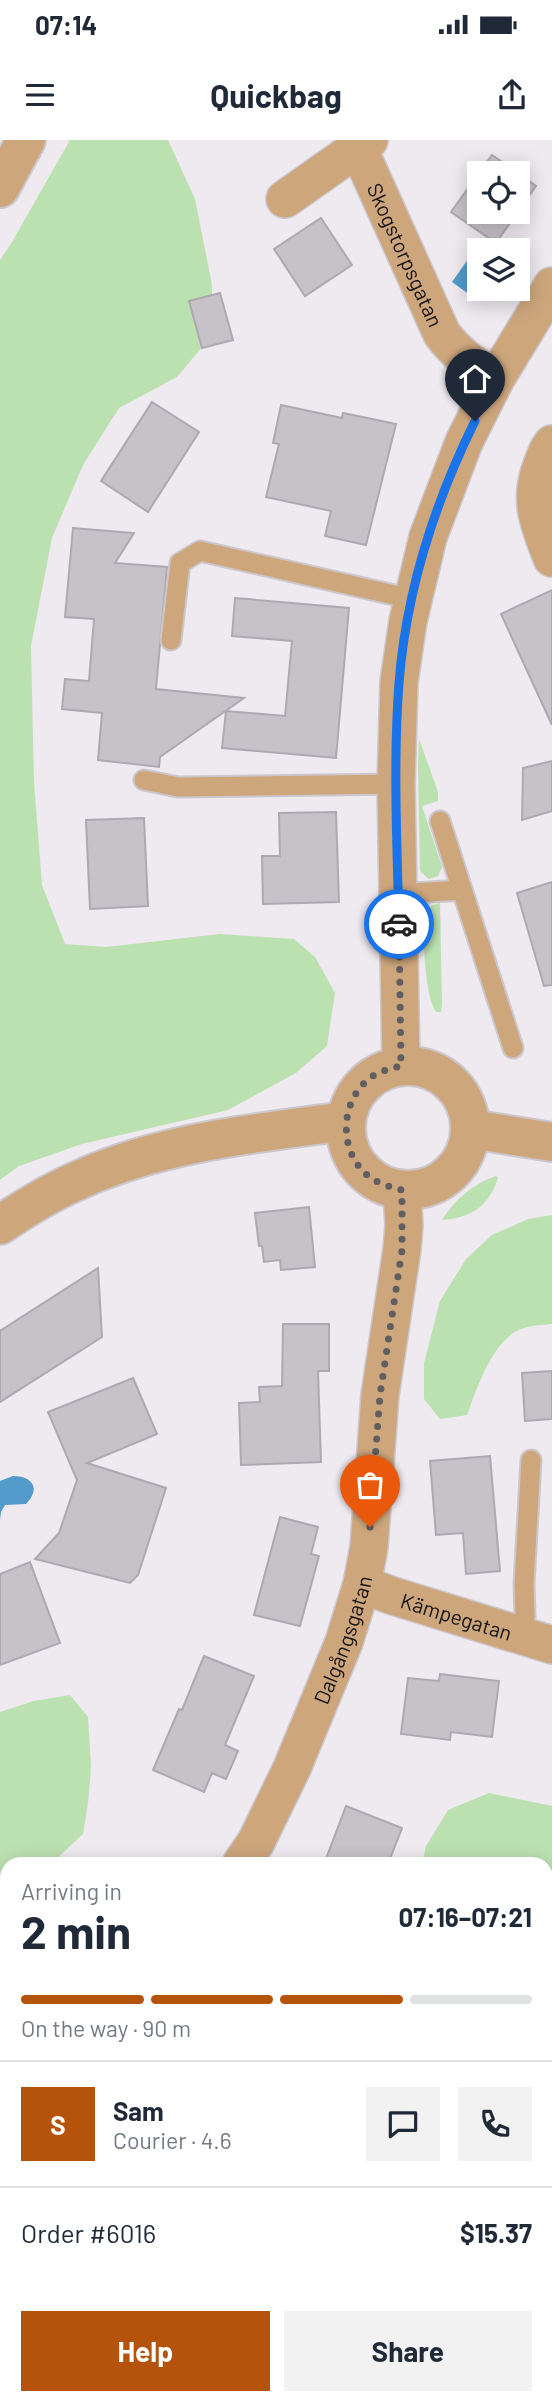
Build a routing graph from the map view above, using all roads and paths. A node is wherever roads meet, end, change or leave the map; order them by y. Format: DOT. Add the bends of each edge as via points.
graph roads {
  1 [pos="26,140"];
  2 [pos="363,145"];
  3 [pos="0,188"];
  4 [pos="285,199"];
  5 [pos="552,286"];
  6 [pos="495,380"];
  7 [pos="552,444"];
  8 [pos="552,558"];
  9 [pos="412,599"];
  10 [pos="171,640"];
  11 [pos="144,780"];
  12 [pos="396,784"];
  13 [pos="440,821"];
  14 [pos="462,890"];
  15 [pos="398,894"];
  16 [pos="513,1048"];
  17 [pos="401,1066"];
  18 [pos="346,1121"];
  19 [pos="471,1129"];
  20 [pos="552,1142"];
  21 [pos="402,1190"];
  22 [pos="0,1225"];
  23 [pos="531,1460"];
  24 [pos="362,1584"];
  25 [pos="536,1639"];
  26 [pos="246,1857"];
  1 -- 3 [label="street"];
  2 -- 4 [label="street"];
  2 -- 6 [label="street, Skogstorpsgatan" via="365,163 442,334 467,361"];
  5 -- 6 [label="street"];
  6 -- 9 [label="street" via="464,442 428,537"];
  7 -- 8 [label="street" via="534,499"];
  9 -- 10 [label="lane" via="200,551 180,564"];
  9 -- 12 [label="street" via="399,682"];
  11 -- 12 [label="lane" via="178,787"];
  12 -- 15 [label="street"];
  13 -- 14 [label="lane"];
  14 -- 15 [label="lane"];
  14 -- 16 [label="lane"];
  15 -- 17 [label="street"];
  17 -- 18 [label="street" via="370,1078 350,1104"];
  17 -- 19 [label="street" via="436,1071 450,1082 469,1112"];
  18 -- 21 [label="street" via="347,1141 360,1167 383,1185"];
  18 -- 22 [label="street" via="268,1130 132,1160 80,1179"];
  19 -- 20 [label="street"];
  19 -- 21 [label="street" via="464,1154 450,1174 436,1184"];
  21 -- 24 [label="street, Dalgångsgatan" via="402,1250 380,1395"];
  23 -- 25 [label="lane" via="524,1584 525,1617"];
  24 -- 25 [label="street, Kämpegatan"];
  24 -- 26 [label="street, Dalgångsgatan" via="344,1642 292,1768"];
}
